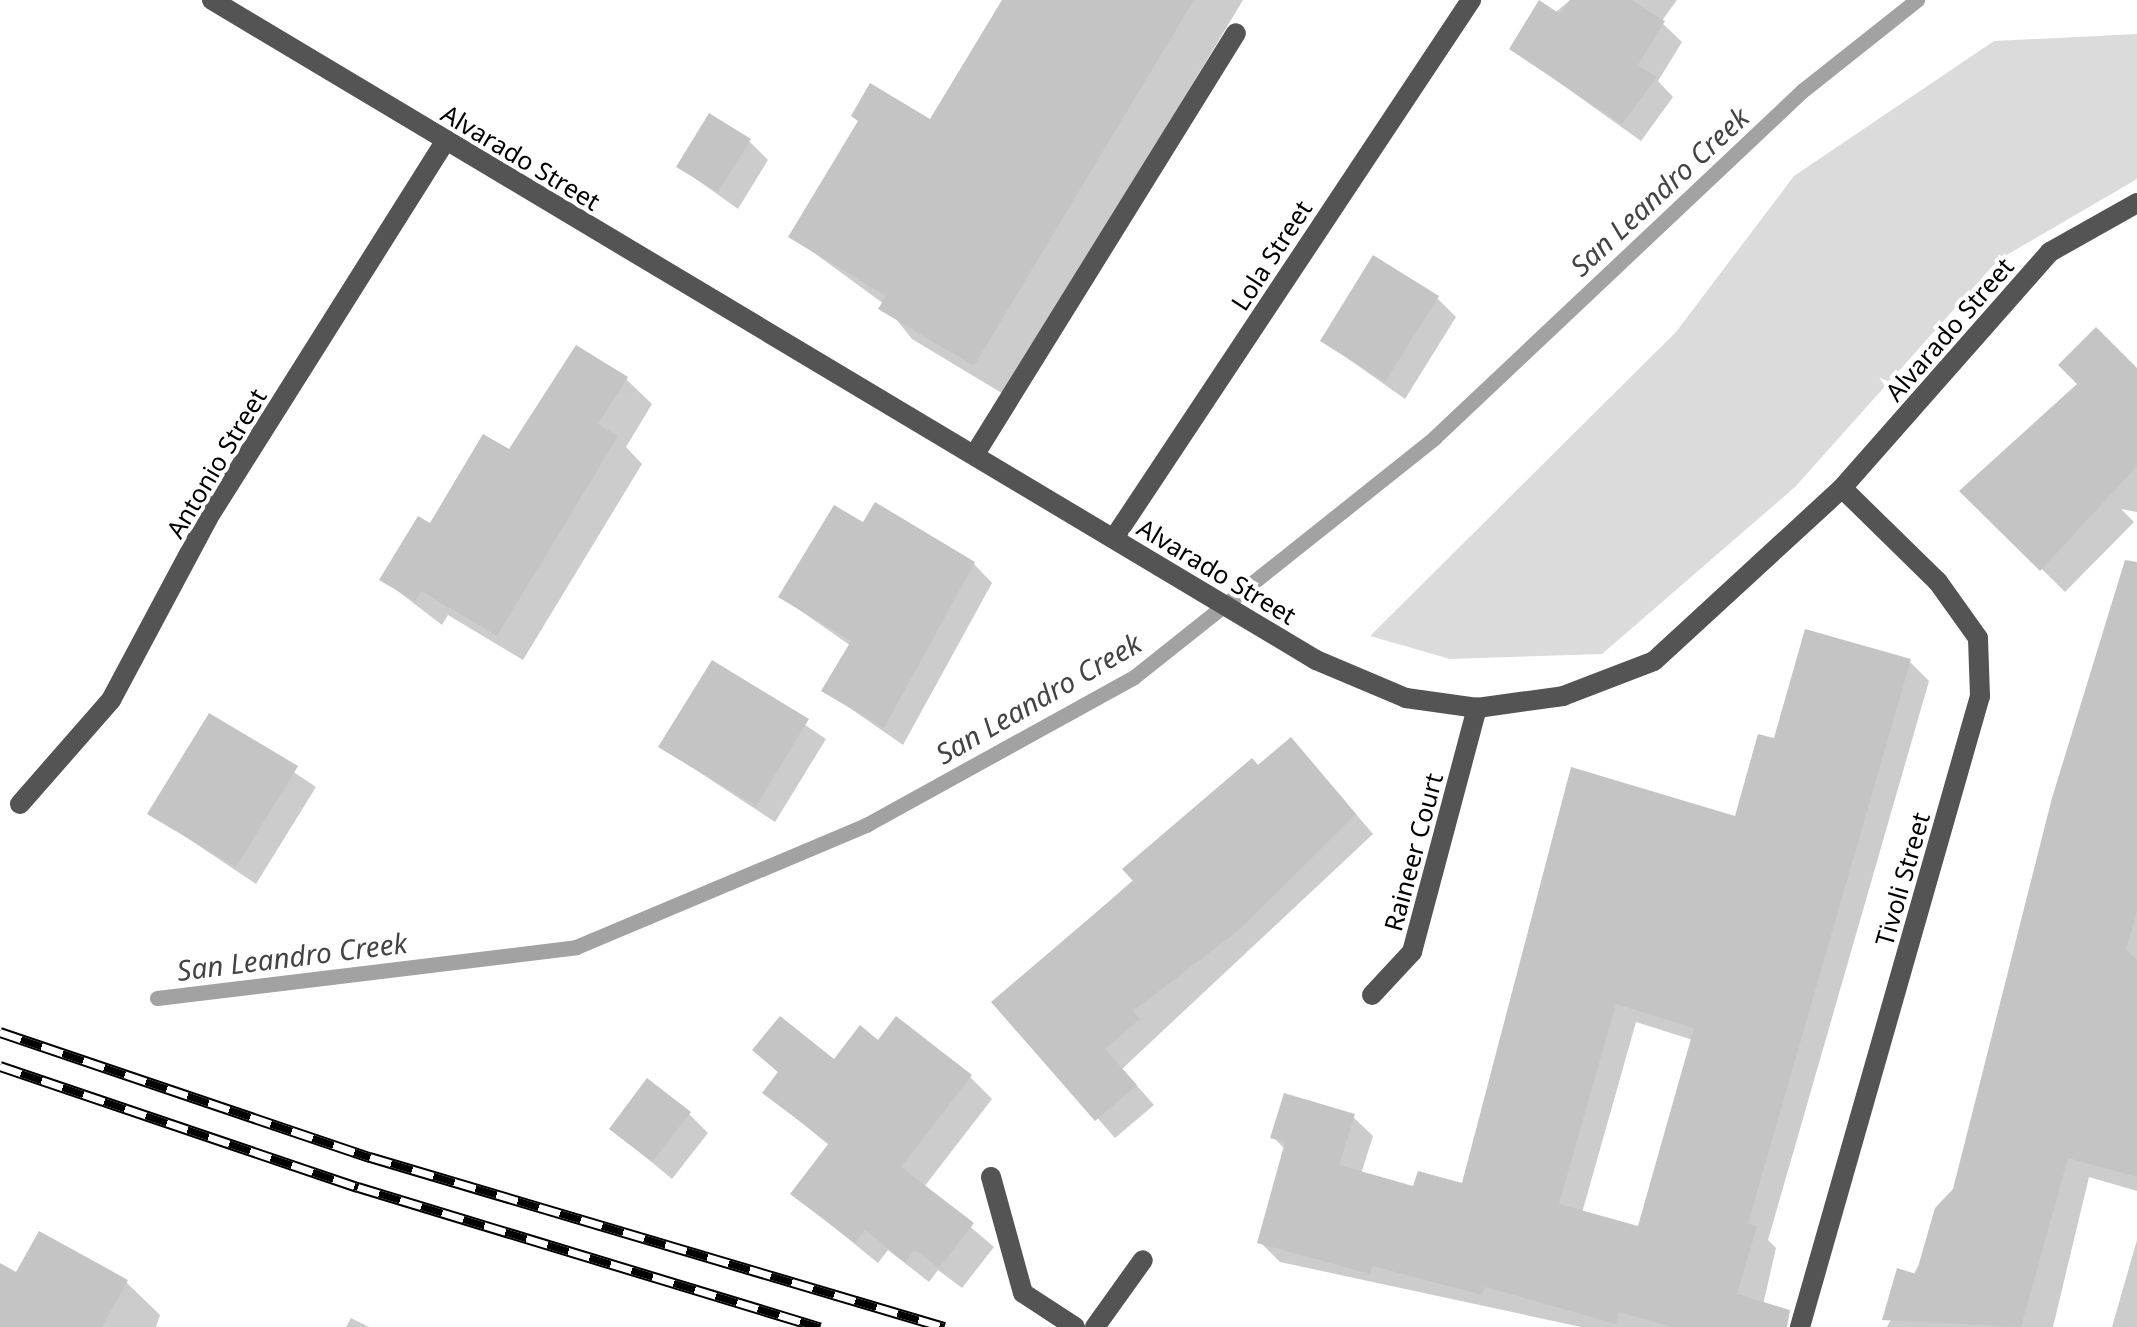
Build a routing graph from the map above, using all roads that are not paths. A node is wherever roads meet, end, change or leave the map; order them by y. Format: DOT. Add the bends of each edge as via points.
graph roads {
  1 [pos="212,0"];
  2 [pos="1470,0"];
  3 [pos="1236,33"];
  4 [pos="446,140"];
  5 [pos="2137,203"];
  6 [pos="975,454"];
  7 [pos="1842,488"];
  8 [pos="1114,538"];
  9 [pos="1478,708"];
  10 [pos="20,804"];
  11 [pos="1372,995"];
  12 [pos="990,1177"];
  13 [pos="1142,1260"];
  14 [pos="1075,1327"];
  15 [pos="1095,1327"];
  16 [pos="1800,1327"];
  1 -- 4 [label="street, Alvarado Street"];
  2 -- 8 [label="street, Lola Street"];
  3 -- 6 [label="street"];
  4 -- 6 [label="street, Alvarado Street"];
  4 -- 10 [label="street, Antonio Street" via="208,518 112,700"];
  5 -- 7 [label="street, Alvarado Street" via="2050,252"];
  6 -- 8 [label="street, Alvarado Street"];
  7 -- 9 [label="street, Alvarado Street" via="1654,661 1563,696"];
  7 -- 16 [label="street, Tivoli Street" via="1938,582 1978,638 1980,696"];
  8 -- 9 [label="street, Alvarado Street" via="1316,660 1406,698"];
  9 -- 11 [label="street, Raineer Court" via="1412,952"];
  12 -- 14 [label="street" via="1023,1293"];
  13 -- 15 [label="street"];
}
